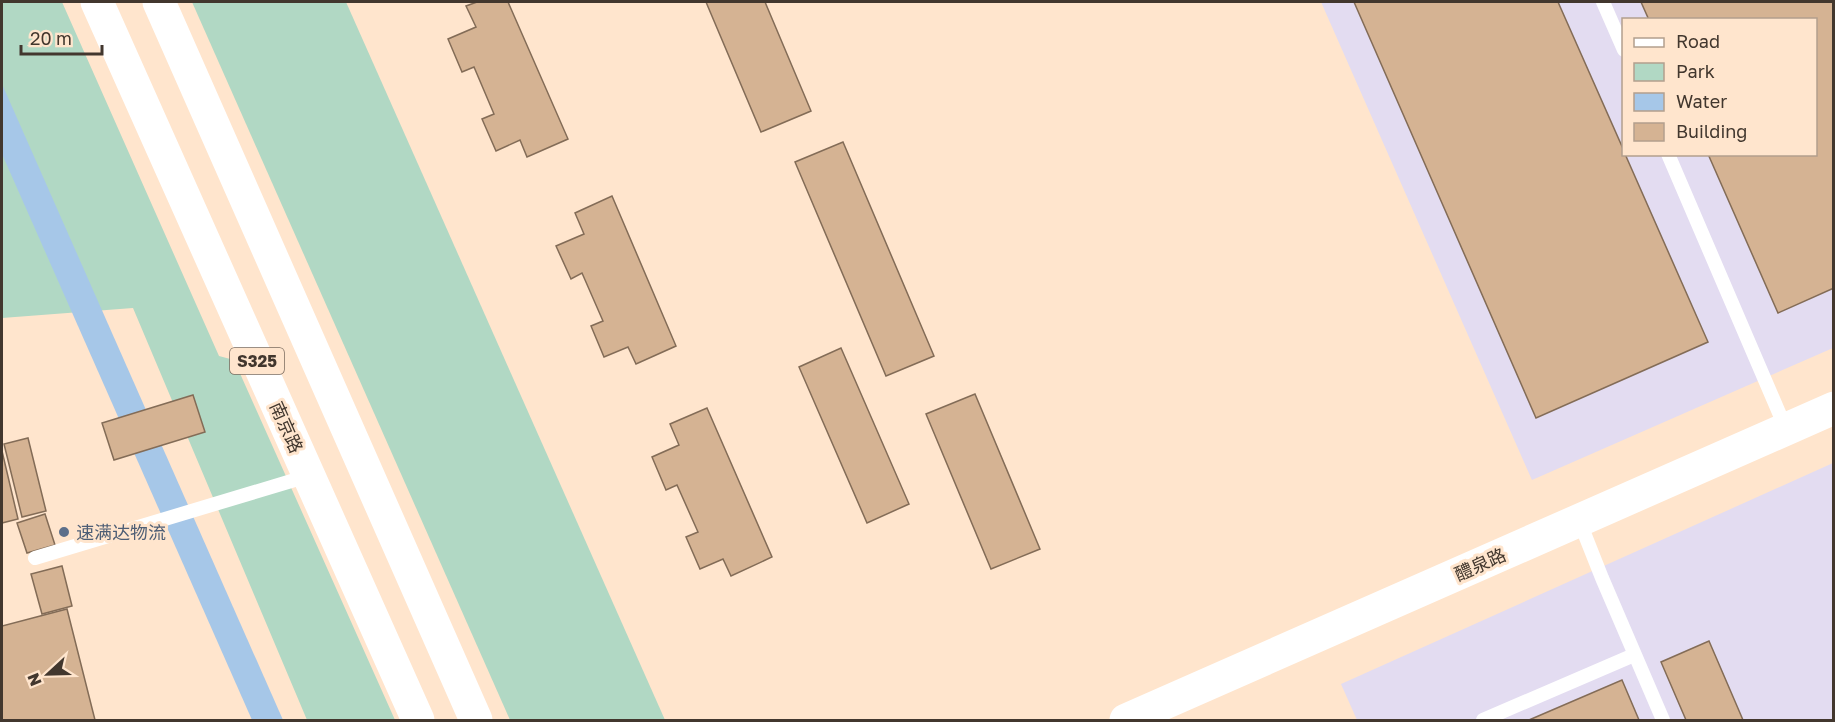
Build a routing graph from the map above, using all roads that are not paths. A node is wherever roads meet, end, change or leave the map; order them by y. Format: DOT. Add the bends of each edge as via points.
graph roads {
  1 [pos="97,2"];
  2 [pos="159,2"];
  3 [pos="1603,2"];
  4 [pos="1622,48"];
  5 [pos="1669,156"];
  6 [pos="1833,408"];
  7 [pos="1786,429"];
  8 [pos="309,476"];
  9 [pos="1579,520"];
  10 [pos="35,558"];
  11 [pos="1634,654"];
  12 [pos="418,720"];
  13 [pos="476,720"];
  14 [pos="1126,720"];
  15 [pos="1483,720"];
  16 [pos="1663,720"];
  1 -- 8 [label="main road, 南京路 / S325"];
  2 -- 13 [label="main road, S325"];
  3 -- 4 [label="lane"];
  5 -- 7 [label="lane"];
  6 -- 7 [label="main road, 醴泉路"];
  7 -- 9 [label="main road, 醴泉路"];
  8 -- 10 [label="lane"];
  8 -- 12 [label="main road, 南京路 / S325"];
  9 -- 11 [label="lane"];
  9 -- 14 [label="main road, 醴泉路"];
  11 -- 15 [label="lane"];
  11 -- 16 [label="lane"];
}
